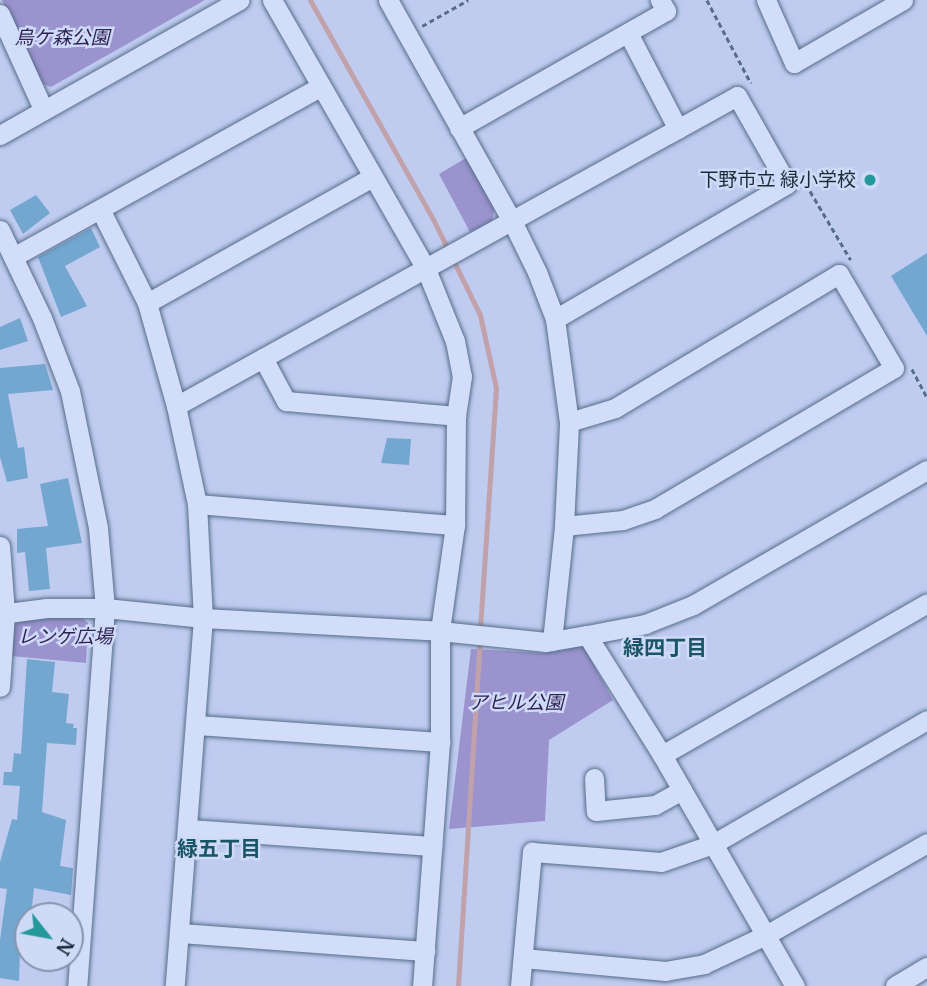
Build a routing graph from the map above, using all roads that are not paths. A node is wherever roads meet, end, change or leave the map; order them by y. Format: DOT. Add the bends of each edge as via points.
graph roads {
  1 [pos="240,0"];
  2 [pos="272,0"];
  3 [pos="388,0"];
  4 [pos="660,0"];
  5 [pos="766,0"];
  6 [pos="903,0"];
  7 [pos="0,14"];
  8 [pos="628,33"];
  9 [pos="320,87"];
  10 [pos="43,109"];
  11 [pos="459,128"];
  12 [pos="678,129"];
  13 [pos="0,135"];
  14 [pos="372,177"];
  15 [pos="101,211"];
  16 [pos="512,221"];
  17 [pos="0,230"];
  18 [pos="13,257"];
  19 [pos="426,269"];
  20 [pos="147,303"];
  21 [pos="555,319"];
  22 [pos="263,358"];
  23 [pos="176,406"];
  24 [pos="456,416"];
  25 [pos="569,422"];
  26 [pos="927,470"];
  27 [pos="197,503"];
  28 [pos="455,525"];
  29 [pos="564,526"];
  30 [pos="0,546"];
  31 [pos="927,603"];
  32 [pos="105,608"];
  33 [pos="2,613"];
  34 [pos="203,618"];
  35 [pos="440,631"];
  36 [pos="587,635"];
  37 [pos="552,641"];
  38 [pos="0,687"];
  39 [pos="927,720"];
  40 [pos="196,724"];
  41 [pos="440,742"];
  42 [pos="662,755"];
  43 [pos="594,778"];
  44 [pos="682,790"];
  45 [pos="188,829"];
  46 [pos="927,843"];
  47 [pos="713,844"];
  48 [pos="432,846"];
  49 [pos="180,933"];
  50 [pos="766,935"];
  51 [pos="425,951"];
  52 [pos="523,958"];
  53 [pos="927,967"];
  54 [pos="77,986"];
  55 [pos="175,986"];
  56 [pos="422,986"];
  57 [pos="520,986"];
  58 [pos="795,986"];
  59 [pos="895,986"];
  1 -- 10 [label="street"];
  2 -- 9 [label="street"];
  3 -- 11 [label="street"];
  4 -- 8 [label="street" via="666,11"];
  5 -- 6 [label="street" via="794,62"];
  7 -- 10 [label="street"];
  8 -- 11 [label="street"];
  8 -- 12 [label="street"];
  9 -- 14 [label="street"];
  9 -- 15 [label="street"];
  10 -- 13 [label="street"];
  11 -- 16 [label="street"];
  12 -- 16 [label="street"];
  12 -- 21 [label="street" via="737,96 787,184"];
  14 -- 19 [label="street"];
  14 -- 20 [label="street"];
  15 -- 18 [label="street"];
  15 -- 20 [label="street"];
  16 -- 19 [label="street"];
  16 -- 21 [label="street"];
  17 -- 18 [label="street"];
  18 -- 32 [label="street" via="70,391 98,528"];
  19 -- 22 [label="street"];
  19 -- 24 [label="street" via="455,341 462,376"];
  20 -- 23 [label="street"];
  21 -- 25 [label="street"];
  22 -- 23 [label="street"];
  22 -- 24 [label="street" via="286,401"];
  23 -- 27 [label="street"];
  24 -- 28 [label="street"];
  25 -- 29 [label="street"];
  25 -- 29 [label="street" via="615,408 839,274 894,368 655,509 623,520"];
  26 -- 36 [label="street" via="693,605 645,624"];
  27 -- 28 [label="street"];
  27 -- 34 [label="street"];
  28 -- 35 [label="street"];
  29 -- 37 [label="street"];
  30 -- 33 [label="street"];
  31 -- 42 [label="street"];
  32 -- 33 [label="street"];
  32 -- 34 [label="street"];
  32 -- 54 [label="street"];
  33 -- 38 [label="street"];
  34 -- 35 [label="street"];
  34 -- 40 [label="street"];
  35 -- 37 [label="street"];
  35 -- 41 [label="street"];
  36 -- 37 [label="street"];
  36 -- 42 [label="street"];
  39 -- 47 [label="street"];
  40 -- 41 [label="street"];
  40 -- 45 [label="street"];
  41 -- 48 [label="street"];
  42 -- 44 [label="street"];
  43 -- 44 [label="street" via="596,811 655,806"];
  44 -- 47 [label="street"];
  45 -- 48 [label="street"];
  45 -- 49 [label="street"];
  46 -- 50 [label="street"];
  47 -- 50 [label="street"];
  47 -- 52 [label="street" via="661,862 532,852"];
  48 -- 51 [label="street"];
  49 -- 51 [label="street"];
  49 -- 55 [label="street"];
  50 -- 52 [label="street" via="704,964 665,971"];
  50 -- 58 [label="street"];
  51 -- 56 [label="street"];
  52 -- 57 [label="street"];
  53 -- 59 [label="street"];
}
